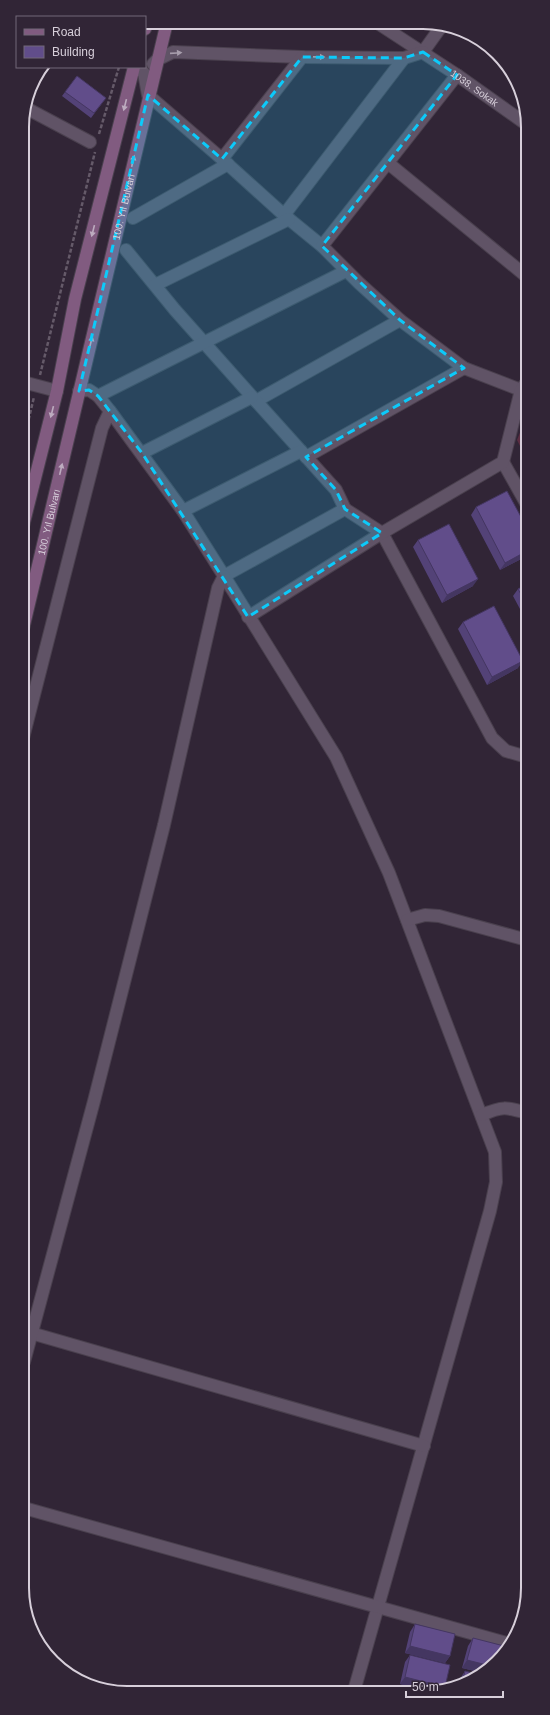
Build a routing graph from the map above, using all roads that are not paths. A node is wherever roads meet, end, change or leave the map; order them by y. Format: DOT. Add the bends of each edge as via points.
graph roads {
  1 [pos="164,29"];
  2 [pos="387,29"];
  3 [pos="438,30"];
  4 [pos="423,52"];
  5 [pos="302,56"];
  6 [pos="404,58"];
  7 [pos="157,60"];
  8 [pos="146,65"];
  9 [pos="138,69"];
  10 [pos="458,75"];
  11 [pos="148,95"];
  12 [pos="31,110"];
  13 [pos="521,120"];
  14 [pos="95,142"];
  15 [pos="225,161"];
  16 [pos="388,163"];
  17 [pos="286,217"];
  18 [pos="133,218"];
  19 [pos="322,246"];
  20 [pos="126,250"];
  21 [pos="346,270"];
  22 [pos="521,272"];
  23 [pos="155,285"];
  24 [pos="400,320"];
  25 [pos="204,343"];
  26 [pos="464,368"];
  27 [pos="29,384"];
  28 [pos="521,387"];
  29 [pos="57,390"];
  30 [pos="79,391"];
  31 [pos="98,396"];
  32 [pos="254,399"];
  33 [pos="521,401"];
  34 [pos="110,411"];
  35 [pos="142,453"];
  36 [pos="304,454"];
  37 [pos="503,462"];
  38 [pos="521,494"];
  39 [pos="29,502"];
  40 [pos="346,510"];
  41 [pos="182,511"];
  42 [pos="382,533"];
  43 [pos="224,576"];
  44 [pos="29,604"];
  45 [pos="248,616"];
  46 [pos="29,714"];
  47 [pos="521,755"];
  48 [pos="407,920"];
  49 [pos="521,938"];
  50 [pos="521,1111"];
  51 [pos="482,1115"];
  52 [pos="29,1325"];
  53 [pos="29,1333"];
  54 [pos="424,1446"];
  55 [pos="29,1509"];
  56 [pos="378,1607"];
  57 [pos="504,1642"];
  58 [pos="355,1686"];
  1 -- 7 [label="main road, 100. Yıl Bulvarı"];
  2 -- 4 [label="street, 1038. Sokak"];
  3 -- 4 [label="street"];
  4 -- 6 [label="street"];
  4 -- 10 [label="street, 1038. Sokak"];
  5 -- 6 [label="street, one-way"];
  7 -- 5 [label="street, one-way" via="173,52"];
  5 -- 15 [label="street"];
  6 -- 17 [label="street"];
  7 -- 8 [label="street"];
  7 -- 11 [label="main road, 100. Yıl Bulvarı"];
  9 -- 11 [label="street"];
  9 -- 29 [label="main road, one-way" via="75,300"];
  10 -- 13 [label="street, 1038. Sokak"];
  10 -- 16 [label="street"];
  11 -- 15 [label="street"];
  30 -- 11 [label="main road, 100. Yıl Bulvarı, one-way"];
  12 -- 14 [label="street"];
  15 -- 17 [label="street"];
  15 -- 18 [label="street"];
  16 -- 19 [label="street"];
  16 -- 22 [label="street"];
  17 -- 19 [label="street"];
  17 -- 23 [label="street"];
  19 -- 21 [label="street"];
  20 -- 23 [label="street"];
  21 -- 24 [label="street"];
  21 -- 25 [label="street"];
  23 -- 25 [label="street"];
  24 -- 26 [label="street"];
  24 -- 32 [label="street"];
  25 -- 31 [label="street"];
  25 -- 32 [label="street"];
  26 -- 28 [label="street"];
  26 -- 36 [label="street"];
  27 -- 29 [label="street"];
  29 -- 30 [label="main road"];
  29 -- 39 [label="main road, one-way"];
  30 -- 31 [label="street" via="89,390"];
  44 -- 30 [label="main road, 100. Yıl Bulvarı, one-way"];
  31 -- 34 [label="street"];
  32 -- 35 [label="street"];
  32 -- 36 [label="street"];
  33 -- 37 [label="street"];
  34 -- 35 [label="street"];
  34 -- 46 [label="street" via="94,457"];
  35 -- 41 [label="street"];
  36 -- 40 [label="street" via="336,490"];
  36 -- 41 [label="street"];
  37 -- 38 [label="street"];
  37 -- 42 [label="street"];
  40 -- 42 [label="street"];
  40 -- 43 [label="street"];
  41 -- 43 [label="street"];
  42 -- 45 [label="street"];
  42 -- 47 [label="street" via="492,738 506,751"];
  43 -- 45 [label="street"];
  43 -- 52 [label="street" via="218,588 164,824 94,1102"];
  45 -- 48 [label="street" via="336,757 389,873"];
  48 -- 49 [label="street" via="425,915 439,916"];
  48 -- 51 [label="street"];
  50 -- 51 [label="street" via="497,1108"];
  51 -- 54 [label="street" via="495,1152 494,1197"];
  53 -- 54 [label="street"];
  54 -- 56 [label="street"];
  55 -- 56 [label="street"];
  56 -- 57 [label="street"];
  56 -- 58 [label="street"];
}
